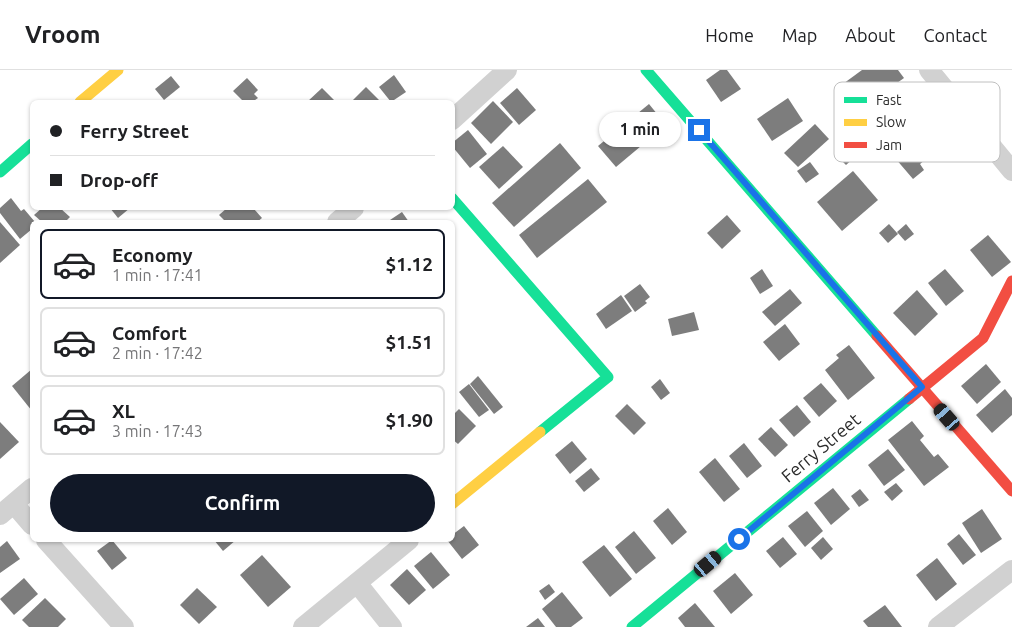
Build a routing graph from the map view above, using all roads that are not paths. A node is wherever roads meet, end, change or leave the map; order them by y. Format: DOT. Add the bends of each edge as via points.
graph roads {
  1 [pos="118,70"];
  2 [pos="507,70"];
  3 [pos="646,70"];
  4 [pos="929,70"];
  5 [pos="939,82"];
  6 [pos="82,100"];
  7 [pos="455,117"];
  8 [pos="30,146"];
  9 [pos="1000,156"];
  10 [pos="1012,171"];
  11 [pos="0,172"];
  12 [pos="455,201"];
  13 [pos="352,210"];
  14 [pos="339,220"];
  15 [pos="1012,281"];
  16 [pos="922,387"];
  17 [pos="30,490"];
  18 [pos="1012,491"];
  19 [pos="455,502"];
  20 [pos="7,510"];
  21 [pos="30,524"];
  22 [pos="48,542"];
  23 [pos="407,542"];
  24 [pos="1012,570"];
  25 [pos="357,583"];
  26 [pos="124,627"];
  27 [pos="304,627"];
  28 [pos="392,627"];
  29 [pos="632,627"];
  30 [pos="938,627"];
  1 -- 6 [label="street"];
  2 -- 7 [label="street"];
  3 -- 16 [label="street"];
  4 -- 5 [label="street"];
  8 -- 11 [label="street"];
  9 -- 10 [label="street"];
  12 -- 19 [label="street" via="608,377"];
  13 -- 14 [label="street"];
  15 -- 16 [label="street, Ferry Street" via="982,338"];
  16 -- 18 [label="street"];
  16 -- 29 [label="street, Ferry Street"];
  17 -- 20 [label="street"];
  20 -- 21 [label="street"];
  22 -- 26 [label="street"];
  23 -- 25 [label="street"];
  24 -- 30 [label="street"];
  25 -- 27 [label="street"];
  25 -- 28 [label="street"];
}
